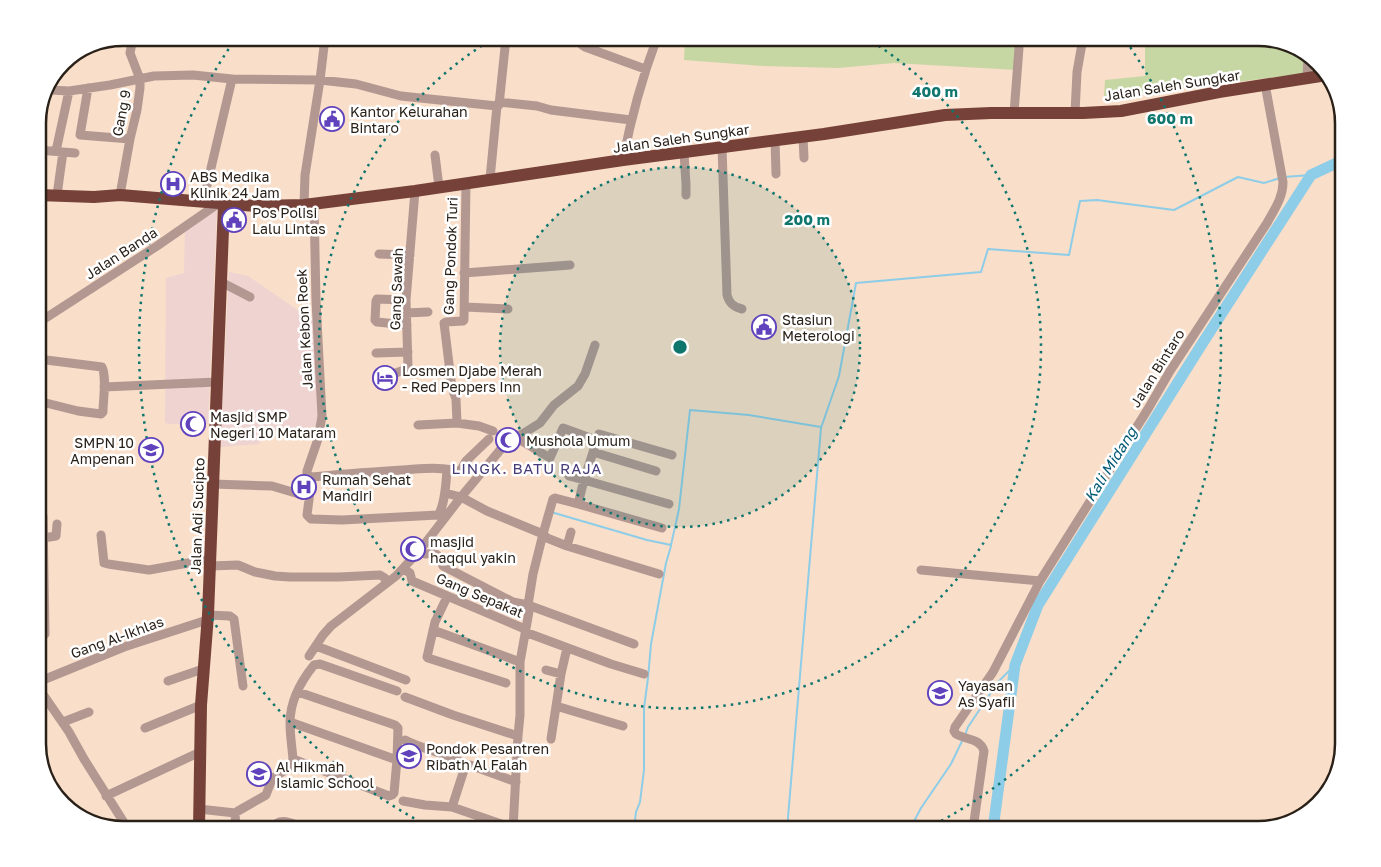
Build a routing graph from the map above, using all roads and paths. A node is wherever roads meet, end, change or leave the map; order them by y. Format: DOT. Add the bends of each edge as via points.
graph roads {
  1 [pos="131,46"];
  2 [pos="324,46"];
  3 [pos="505,46"];
  4 [pos="584,46"];
  5 [pos="654,46"];
  6 [pos="1082,46"];
  7 [pos="1019,48"];
  8 [pos="1308,65"];
  9 [pos="646,69"];
  10 [pos="1318,76"];
  11 [pos="1307,78"];
  12 [pos="140,79"];
  13 [pos="232,79"];
  14 [pos="320,80"];
  15 [pos="1265,84"];
  16 [pos="88,88"];
  17 [pos="54,90"];
  18 [pos="69,91"];
  19 [pos="498,104"];
  20 [pos="1014,113"];
  21 [pos="1075,113"];
  22 [pos="631,120"];
  23 [pos="802,137"];
  24 [pos="130,139"];
  25 [pos="775,140"];
  26 [pos="722,147"];
  27 [pos="46,151"];
  28 [pos="60,152"];
  29 [pos="75,153"];
  30 [pos="684,153"];
  31 [pos="435,155"];
  32 [pos="804,158"];
  33 [pos="623,160"];
  34 [pos="776,174"];
  35 [pos="490,179"];
  36 [pos="466,183"];
  37 [pos="439,188"];
  38 [pos="415,191"];
  39 [pos="46,195"];
  40 [pos="57,195"];
  41 [pos="120,195"];
  42 [pos="686,195"];
  43 [pos="203,202"];
  44 [pos="222,204"];
  45 [pos="309,204"];
  46 [pos="379,254"];
  47 [pos="410,255"];
  48 [pos="570,265"];
  49 [pos="464,273"];
  50 [pos="221,282"];
  51 [pos="250,297"];
  52 [pos="406,300"];
  53 [pos="465,307"];
  54 [pos="508,309"];
  55 [pos="742,309"];
  56 [pos="428,312"];
  57 [pos="406,313"];
  58 [pos="46,318"];
  59 [pos="407,325"];
  60 [pos="595,346"];
  61 [pos="408,352"];
  62 [pos="376,353"];
  63 [pos="46,360"];
  64 [pos="390,375"];
  65 [pos="217,382"];
  66 [pos="104,387"];
  67 [pos="46,403"];
  68 [pos="457,423"];
  69 [pos="418,425"];
  70 [pos="515,437"];
  71 [pos="596,440"];
  72 [pos="593,452"];
  73 [pos="672,455"];
  74 [pos="447,470"];
  75 [pos="656,471"];
  76 [pos="460,472"];
  77 [pos="569,476"];
  78 [pos="312,477"];
  79 [pos="584,480"];
  80 [pos="475,481"];
  81 [pos="213,484"];
  82 [pos="444,493"];
  83 [pos="309,497"];
  84 [pos="461,497"];
  85 [pos="578,504"];
  86 [pos="669,504"];
  87 [pos="57,524"];
  88 [pos="662,528"];
  89 [pos="571,532"];
  90 [pos="101,536"];
  91 [pos="544,536"];
  92 [pos="46,538"];
  93 [pos="567,546"];
  94 [pos="420,550"];
  95 [pos="210,563"];
  96 [pos="403,569"];
  97 [pos="921,570"];
  98 [pos="659,574"];
  99 [pos="1040,580"];
  100 [pos="386,583"];
  101 [pos="447,597"];
  102 [pos="529,606"];
  103 [pos="208,617"];
  104 [pos="433,630"];
  105 [pos="525,630"];
  106 [pos="634,644"];
  107 [pos="316,646"];
  108 [pos="568,648"];
  109 [pos="310,656"];
  110 [pos="520,662"];
  111 [pos="204,669"];
  112 [pos="546,670"];
  113 [pos="561,674"];
  114 [pos="644,674"];
  115 [pos="46,679"];
  116 [pos="406,680"];
  117 [pos="168,681"];
  118 [pos="506,683"];
  119 [pos="243,686"];
  120 [pos="397,691"];
  121 [pos="298,692"];
  122 [pos="405,697"];
  123 [pos="46,698"];
  124 [pos="201,705"];
  125 [pos="556,706"];
  126 [pos="89,712"];
  127 [pos="63,722"];
  128 [pos="290,722"];
  129 [pos="623,726"];
  130 [pos="145,728"];
  131 [pos="518,736"];
  132 [pos="551,739"];
  133 [pos="405,740"];
  134 [pos="200,752"];
  135 [pos="292,759"];
  136 [pos="397,760"];
  137 [pos="464,766"];
  138 [pos="516,782"];
  139 [pos="106,796"];
  140 [pos="403,801"];
  141 [pos="452,807"];
  142 [pos="199,809"];
  143 [pos="235,813"];
  144 [pos="119,821"];
  145 [pos="199,821"];
  146 [pos="236,821"];
  147 [pos="491,821"];
  148 [pos="514,821"];
  149 [pos="974,821"];
  1 -- 12 [label="street, Gang 9" via="130,52"];
  2 -- 14 [label="street"];
  3 -- 19 [label="street"];
  4 -- 9 [label="street"];
  5 -- 9 [label="street"];
  6 -- 21 [label="street"];
  7 -- 20 [label="street"];
  8 -- 11 [label="street"];
  9 -- 22 [label="street"];
  10 -- 11 [label="highway, Jalan Saleh Sungkar"];
  11 -- 15 [label="highway, Jalan Saleh Sungkar"];
  12 -- 13 [label="street" via="193,75"];
  12 -- 16 [label="street"];
  12 -- 24 [label="street, Gang 9"];
  13 -- 14 [label="street"];
  13 -- 43 [label="street"];
  14 -- 19 [label="street" via="356,84 401,96"];
  14 -- 45 [label="street" via="305,175"];
  15 -- 21 [label="highway, Jalan Saleh Sungkar" via="1121,111"];
  15 -- 99 [label="street, Jalan Bintaro" via="1282,179 1280,200"];
  16 -- 18 [label="street"];
  16 -- 24 [label="street" via="80,135"];
  17 -- 18 [label="street"];
  18 -- 28 [label="street"];
  19 -- 22 [label="street" via="537,106"];
  19 -- 35 [label="street"];
  20 -- 21 [label="highway, Jalan Saleh Sungkar"];
  20 -- 23 [label="highway, Jalan Saleh Sungkar" via="946,116"];
  22 -- 33 [label="street"];
  23 -- 25 [label="highway, Jalan Saleh Sungkar"];
  23 -- 32 [label="street"];
  24 -- 41 [label="street, Gang 9"];
  25 -- 26 [label="highway, Jalan Saleh Sungkar"];
  25 -- 34 [label="street"];
  26 -- 30 [label="highway, Jalan Saleh Sungkar"];
  26 -- 55 [label="street" via="727,295 733,305"];
  27 -- 28 [label="street"];
  28 -- 29 [label="street"];
  28 -- 40 [label="street"];
  30 -- 33 [label="highway, Jalan Saleh Sungkar"];
  30 -- 42 [label="street"];
  31 -- 37 [label="street"];
  33 -- 35 [label="highway, Jalan Saleh Sungkar"];
  35 -- 36 [label="highway, Jalan Saleh Sungkar"];
  36 -- 37 [label="highway, Jalan Saleh Sungkar"];
  36 -- 49 [label="street, Gang Pondok Turi"];
  37 -- 38 [label="highway, Jalan Saleh Sungkar"];
  38 -- 45 [label="highway, Jalan Saleh Sungkar"];
  38 -- 47 [label="street, Gang Sawah"];
  39 -- 40 [label="highway, Jalan Saleh Sungkar"];
  40 -- 41 [label="highway, Jalan Saleh Sungkar"];
  41 -- 43 [label="highway, Jalan Saleh Sungkar"];
  43 -- 44 [label="highway, Jalan Saleh Sungkar"];
  44 -- 45 [label="highway, Jalan Saleh Sungkar"];
  44 -- 50 [label="highway, Jalan Adi Sucipto"];
  44 -- 58 [label="street, Jalan Banda"];
  45 -- 78 [label="street, Jalan Kebon Roek" via="322,416 307,471"];
  46 -- 47 [label="street"];
  47 -- 52 [label="street, Gang Sawah"];
  48 -- 49 [label="street"];
  49 -- 53 [label="street, Gang Pondok Turi"];
  50 -- 51 [label="street"];
  50 -- 65 [label="highway, Jalan Adi Sucipto"];
  52 -- 57 [label="street, Gang Sawah"];
  52 -- 59 [label="street" via="377,299 375,320"];
  53 -- 54 [label="street"];
  53 -- 68 [label="street, Gang Pondok Turi" via="464,321 444,324"];
  56 -- 57 [label="street"];
  57 -- 59 [label="street, Gang Sawah"];
  59 -- 61 [label="street, Gang Sawah"];
  60 -- 70 [label="street" via="578,386 554,405 540,423"];
  61 -- 62 [label="street"];
  61 -- 64 [label="street, Gang Sawah" via="407,369"];
  63 -- 66 [label="street" via="102,367"];
  65 -- 66 [label="street"];
  65 -- 81 [label="highway, Jalan Adi Sucipto"];
  66 -- 67 [label="street" via="101,414"];
  68 -- 69 [label="street"];
  68 -- 76 [label="street" via="479,426 490,435"];
  70 -- 71 [label="street" via="550,458 563,428"];
  70 -- 80 [label="street"];
  71 -- 72 [label="street"];
  71 -- 73 [label="street" via="601,434"];
  72 -- 75 [label="street"];
  72 -- 79 [label="street"];
  74 -- 76 [label="street"];
  74 -- 78 [label="street"];
  74 -- 82 [label="street"];
  76 -- 80 [label="street"];
  77 -- 79 [label="street"];
  78 -- 83 [label="street"];
  79 -- 85 [label="street"];
  79 -- 86 [label="street"];
  80 -- 84 [label="street"];
  81 -- 83 [label="street" via="272,486"];
  81 -- 95 [label="highway, Jalan Adi Sucipto"];
  82 -- 83 [label="street" via="438,515 342,520 309,518"];
  82 -- 84 [label="street"];
  84 -- 91 [label="street"];
  84 -- 94 [label="street"];
  85 -- 88 [label="street"];
  85 -- 91 [label="street" via="555,498"];
  87 -- 92 [label="street" via="56,536"];
  89 -- 93 [label="street"];
  90 -- 95 [label="street" via="104,563 149,570"];
  91 -- 93 [label="street"];
  91 -- 102 [label="street" via="533,574"];
  93 -- 98 [label="street"];
  94 -- 96 [label="street"];
  94 -- 102 [label="street" via="425,554 438,555 443,566 452,571 513,602"];
  95 -- 100 [label="street" via="290,577 380,575"];
  95 -- 103 [label="highway, Jalan Adi Sucipto"];
  96 -- 100 [label="street"];
  96 -- 101 [label="street, Gang Sepakat" via="410,573 412,581"];
  97 -- 99 [label="street"];
  99 -- 149 [label="street, Jalan Bintaro" via="992,672 955,727 954,733 981,744 983,748"];
  100 -- 107 [label="street" via="331,626"];
  101 -- 104 [label="street"];
  101 -- 105 [label="street, Gang Sepakat"];
  102 -- 105 [label="street"];
  102 -- 106 [label="street"];
  103 -- 111 [label="highway, Jalan Adi Sucipto"];
  103 -- 115 [label="street, Gang Al-Ikhlas"];
  103 -- 119 [label="street" via="230,616 234,619"];
  104 -- 110 [label="street"];
  104 -- 118 [label="street" via="428,658"];
  105 -- 108 [label="street, Gang Sepakat"];
  105 -- 110 [label="street"];
  107 -- 109 [label="street"];
  107 -- 116 [label="street"];
  108 -- 113 [label="street"];
  108 -- 114 [label="street, Gang Sepakat"];
  110 -- 131 [label="street"];
  111 -- 117 [label="street"];
  111 -- 124 [label="highway, Jalan Adi Sucipto"];
  112 -- 113 [label="street"];
  113 -- 125 [label="street"];
  120 -- 121 [label="street" via="317,664"];
  121 -- 128 [label="street"];
  121 -- 136 [label="street" via="395,725 398,728"];
  122 -- 131 [label="street"];
  123 -- 127 [label="street"];
  124 -- 130 [label="street"];
  124 -- 134 [label="highway, Jalan Adi Sucipto"];
  125 -- 129 [label="street"];
  125 -- 132 [label="street"];
  126 -- 127 [label="street"];
  127 -- 139 [label="street"];
  128 -- 135 [label="street"];
  128 -- 136 [label="street"];
  131 -- 138 [label="street"];
  133 -- 137 [label="street" via="460,761"];
  134 -- 139 [label="street"];
  134 -- 142 [label="highway, Jalan Adi Sucipto"];
  135 -- 136 [label="street" via="389,796 394,793"];
  135 -- 143 [label="street" via="288,768 272,779 266,795"];
  137 -- 138 [label="street" via="470,765"];
  137 -- 141 [label="street"];
  138 -- 148 [label="street"];
  139 -- 144 [label="street"];
  140 -- 141 [label="street"];
  141 -- 147 [label="street"];
  142 -- 143 [label="street"];
  142 -- 145 [label="highway, Jalan Adi Sucipto"];
  143 -- 146 [label="street"];
}
